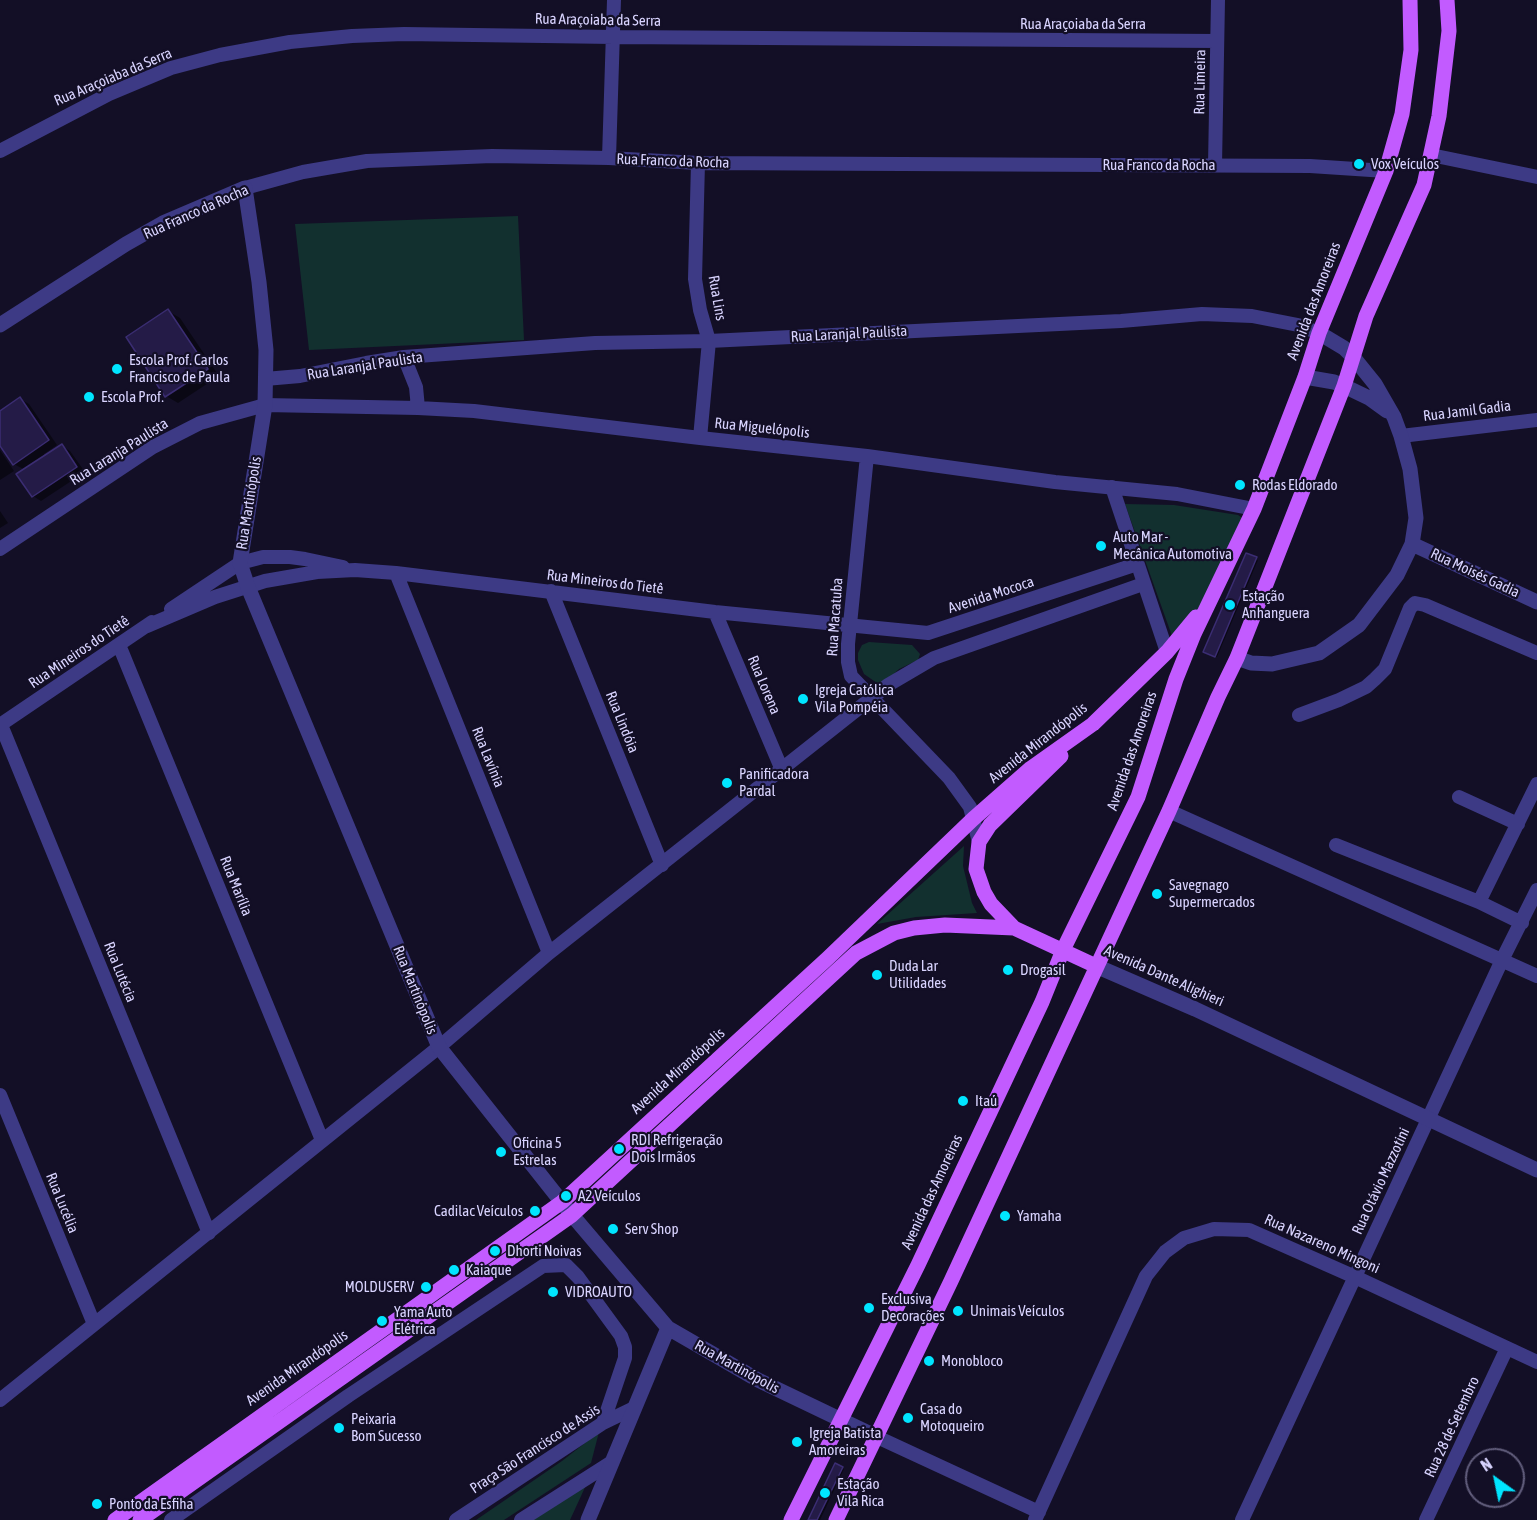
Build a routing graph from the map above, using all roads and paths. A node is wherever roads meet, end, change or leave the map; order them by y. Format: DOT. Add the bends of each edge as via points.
graph roads {
  1 [pos="614,0"];
  2 [pos="1218,0"];
  3 [pos="1410,0"];
  4 [pos="1447,0"];
  5 [pos="614,38"];
  6 [pos="1217,41"];
  7 [pos="0,151"];
  8 [pos="1431,155"];
  9 [pos="609,158"];
  10 [pos="698,163"];
  11 [pos="1215,165"];
  12 [pos="1386,171"];
  13 [pos="1537,177"];
  14 [pos="245,188"];
  15 [pos="0,326"];
  16 [pos="1319,333"];
  17 [pos="709,341"];
  18 [pos="404,357"];
  19 [pos="1354,358"];
  20 [pos="1305,377"];
  21 [pos="265,379"];
  22 [pos="1344,386"];
  23 [pos="265,405"];
  24 [pos="418,408"];
  25 [pos="1394,417"];
  26 [pos="1537,420"];
  27 [pos="1401,436"];
  28 [pos="700,438"];
  29 [pos="867,456"];
  30 [pos="1112,487"];
  31 [pos="1254,509"];
  32 [pos="1412,544"];
  33 [pos="0,549"];
  34 [pos="240,563"];
  35 [pos="1137,564"];
  36 [pos="355,570"];
  37 [pos="396,573"];
  38 [pos="1143,584"];
  39 [pos="248,587"];
  40 [pos="551,591"];
  41 [pos="1215,591"];
  42 [pos="1537,602"];
  43 [pos="715,612"];
  44 [pos="147,626"];
  45 [pos="850,627"];
  46 [pos="928,633"];
  47 [pos="118,645"];
  48 [pos="1167,652"];
  49 [pos="1537,653"];
  50 [pos="933,658"];
  51 [pos="1237,658"];
  52 [pos="871,698"];
  53 [pos="1299,715"];
  54 [pos="1093,724"];
  55 [pos="0,725"];
  56 [pos="782,770"];
  57 [pos="1537,784"];
  58 [pos="1459,797"];
  59 [pos="1169,811"];
  60 [pos="973,819"];
  61 [pos="1518,824"];
  62 [pos="979,842"];
  63 [pos="1336,845"];
  64 [pos="662,865"];
  65 [pos="1537,890"];
  66 [pos="1479,902"];
  67 [pos="1522,922"];
  68 [pos="1014,928"];
  69 [pos="1064,950"];
  70 [pos="549,953"];
  71 [pos="1502,960"];
  72 [pos="1096,966"];
  73 [pos="1537,976"];
  74 [pos="439,1047"];
  75 [pos="0,1095"];
  76 [pos="1428,1119"];
  77 [pos="322,1140"];
  78 [pos="1537,1170"];
  79 [pos="562,1202"];
  80 [pos="572,1215"];
  81 [pos="209,1233"];
  82 [pos="1355,1277"];
  83 [pos="94,1324"];
  84 [pos="668,1328"];
  85 [pos="1507,1348"];
  86 [pos="1537,1362"];
  87 [pos="0,1400"];
  88 [pos="634,1408"];
  89 [pos="839,1420"];
  90 [pos="603,1423"];
  91 [pos="878,1437"];
  92 [pos="612,1462"];
  93 [pos="1037,1516"];
  94 [pos="115,1520"];
  95 [pos="140,1520"];
  96 [pos="171,1520"];
  97 [pos="456,1520"];
  98 [pos="521,1520"];
  99 [pos="588,1520"];
  100 [pos="791,1520"];
  101 [pos="836,1520"];
  102 [pos="1242,1520"];
  103 [pos="1426,1520"];
  1 -- 5 [label="street"];
  2 -- 6 [label="street, Rua Limeira"];
  3 -- 12 [label="main road, Avenida das Amoreiras" via="1411,50 1402,114"];
  4 -- 8 [label="main road" via="1449,32"];
  5 -- 6 [label="street, Rua Araçoiaba da Serra"];
  5 -- 7 [label="street, Rua Araçoiaba da Serra" via="404,34 278,44 171,68 109,94"];
  5 -- 9 [label="street"];
  6 -- 11 [label="street, Rua Limeira"];
  8 -- 13 [label="street"];
  8 -- 19 [label="main road" via="1424,185 1366,316"];
  9 -- 10 [label="street, Rua Franco da Rocha"];
  9 -- 14 [label="street, Rua Franco da Rocha" via="492,156 367,161 303,172"];
  10 -- 11 [label="street, Rua Franco da Rocha"];
  10 -- 17 [label="street, Rua Lins" via="696,279"];
  11 -- 12 [label="street, Rua Franco da Rocha"];
  12 -- 16 [label="main road, Avenida das Amoreiras"];
  14 -- 15 [label="street, Rua Franco da Rocha" via="163,223"];
  14 -- 21 [label="street, Rua Martinópolis" via="266,350"];
  16 -- 17 [label="street, Rua Laranjal Paulista" via="1298,324 1252,316 1202,314"];
  16 -- 19 [label="street, Rua Laranjal Paulista"];
  16 -- 20 [label="main road, Avenida das Amoreiras"];
  17 -- 18 [label="street, Rua Laranjal Paulista" via="596,342"];
  17 -- 28 [label="street, Rua Lins"];
  18 -- 21 [label="street, Rua Laranjal Paulista"];
  18 -- 24 [label="street" via="416,387"];
  19 -- 22 [label="main road"];
  19 -- 25 [label="street, Rua Laranjal Paulista"];
  20 -- 22 [label="street"];
  20 -- 31 [label="main road, Avenida das Amoreiras"];
  21 -- 23 [label="street, Rua Martinópolis"];
  22 -- 25 [label="street"];
  22 -- 51 [label="main road"];
  23 -- 24 [label="street, Rua Miguelópolis"];
  23 -- 33 [label="street, Rua Laranja Paulista" via="200,423 153,447"];
  23 -- 34 [label="street, Rua Martinópolis"];
  24 -- 28 [label="street, Rua Miguelópolis"];
  25 -- 27 [label="street, Rua Laranjal Paulista"];
  26 -- 27 [label="street, Rua Jamil Gadia"];
  27 -- 32 [label="street, Rua Laranjal Paulista" via="1416,518"];
  28 -- 29 [label="street, Rua Miguelópolis"];
  29 -- 30 [label="street, Rua Miguelópolis"];
  29 -- 45 [label="street, Rua Macatuba"];
  30 -- 31 [label="street, Rua Miguelópolis" via="1178,494"];
  30 -- 35 [label="street"];
  31 -- 41 [label="main road, Avenida das Amoreiras"];
  32 -- 42 [label="street, Rua Moisés Gadia"];
  32 -- 51 [label="street, Rua Laranjal Paulista" via="1397,575 1359,625 1319,653 1272,664"];
  34 -- 36 [label="street, Rua Mineiros do Tietê" via="263,557 298,558"];
  34 -- 39 [label="street, Rua Martinópolis"];
  34 -- 44 [label="street, Rua Mineiros do Tietê"];
  35 -- 38 [label="street"];
  35 -- 46 [label="street, Avenida Mococa"];
  36 -- 37 [label="street, Rua Mineiros do Tietê"];
  36 -- 39 [label="street, Rua Mineiros do Tietê" via="316,572"];
  37 -- 40 [label="street, Rua Mineiros do Tietê"];
  37 -- 70 [label="street, Rua Lavínia"];
  38 -- 48 [label="street"];
  38 -- 50 [label="street"];
  39 -- 44 [label="street, Rua Mineiros do Tietê"];
  39 -- 74 [label="street, Rua Martinópolis"];
  40 -- 43 [label="street, Rua Mineiros do Tietê"];
  40 -- 64 [label="street, Rua Lindóia"];
  41 -- 48 [label="main road, Avenida Mirandópolis"];
  41 -- 69 [label="main road, Avenida das Amoreiras" via="1176,679 1138,797"];
  43 -- 45 [label="street, Rua Mineiros do Tietê"];
  43 -- 56 [label="street, Rua Lorena"];
  44 -- 47 [label="street, Rua Mineiros do Tietê"];
  45 -- 46 [label="street, Avenida Mococa"];
  45 -- 52 [label="street, Rua Macatuba" via="851,676"];
  46 -- 50 [label="street"];
  47 -- 55 [label="street, Rua Mineiros do Tietê"];
  47 -- 77 [label="street, Rua Marília"];
  48 -- 54 [label="main road, Avenida Mirandópolis"];
  49 -- 53 [label="street" via="1415,603 1385,669 1375,679 1339,700"];
  50 -- 52 [label="street"];
  51 -- 59 [label="main road"];
  52 -- 56 [label="street"];
  52 -- 60 [label="street, Rua Macatuba" via="949,778 970,807"];
  54 -- 60 [label="main road, Avenida Mirandópolis" via="1031,768"];
  54 -- 62 [label="main road" via="990,825"];
  55 -- 81 [label="street, Rua Lutécia"];
  56 -- 64 [label="street"];
  57 -- 61 [label="street"];
  58 -- 61 [label="street"];
  59 -- 71 [label="street"];
  59 -- 72 [label="main road"];
  60 -- 62 [label="street, Rua Macatuba"];
  60 -- 79 [label="main road, Avenida Mirandópolis"];
  61 -- 66 [label="street"];
  62 -- 68 [label="main road, Avenida Dante Alighieri" via="976,869 984,892"];
  63 -- 66 [label="street"];
  64 -- 70 [label="street"];
  65 -- 67 [label="street, Rua Otávio Mazzotini"];
  66 -- 67 [label="street"];
  67 -- 71 [label="street, Rua Otávio Mazzotini"];
  68 -- 69 [label="main road, Avenida Dante Alighieri"];
  68 -- 80 [label="main road" via="914,928 894,933 856,953"];
  69 -- 72 [label="main road, Avenida Dante Alighieri"];
  69 -- 89 [label="main road, Avenida das Amoreiras" via="918,1265"];
  70 -- 74 [label="street"];
  71 -- 73 [label="street"];
  71 -- 76 [label="street, Rua Otávio Mazzotini"];
  72 -- 76 [label="street, Avenida Dante Alighieri"];
  72 -- 91 [label="main road"];
  74 -- 77 [label="street"];
  74 -- 79 [label="street, Rua Martinópolis"];
  75 -- 83 [label="street, Rua Lucélia"];
  76 -- 78 [label="street, Avenida Dante Alighieri"];
  76 -- 82 [label="street, Rua Otávio Mazzotini"];
  77 -- 81 [label="street"];
  79 -- 80 [label="street, Rua Martinópolis"];
  79 -- 94 [label="main road, Avenida Mirandópolis"];
  80 -- 84 [label="street, Rua Martinópolis"];
  80 -- 95 [label="main road"];
  81 -- 83 [label="street"];
  82 -- 85 [label="street, Rua Nazareno Mingoni"];
  82 -- 93 [label="street, Rua Nazareno Mingoni" via="1249,1230 1214,1229 1184,1238 1165,1252 1146,1276"];
  82 -- 102 [label="street, Rua Otávio Mazzotini"];
  83 -- 87 [label="street"];
  84 -- 88 [label="street"];
  84 -- 89 [label="street, Rua Martinópolis" via="758,1380"];
  85 -- 86 [label="street, Rua Nazareno Mingoni"];
  85 -- 103 [label="street, Rua 28 de Setembro"];
  88 -- 90 [label="street, Praça São Francisco de Assis"];
  88 -- 92 [label="street"];
  89 -- 91 [label="street, Rua Martinópolis"];
  89 -- 100 [label="main road, Avenida das Amoreiras"];
  90 -- 96 [label="street" via="625,1347 566,1265 543,1266"];
  90 -- 97 [label="street, Praça São Francisco de Assis"];
  91 -- 93 [label="street, Rua Martinópolis"];
  91 -- 101 [label="main road"];
  92 -- 98 [label="street"];
  92 -- 99 [label="street"];
}
